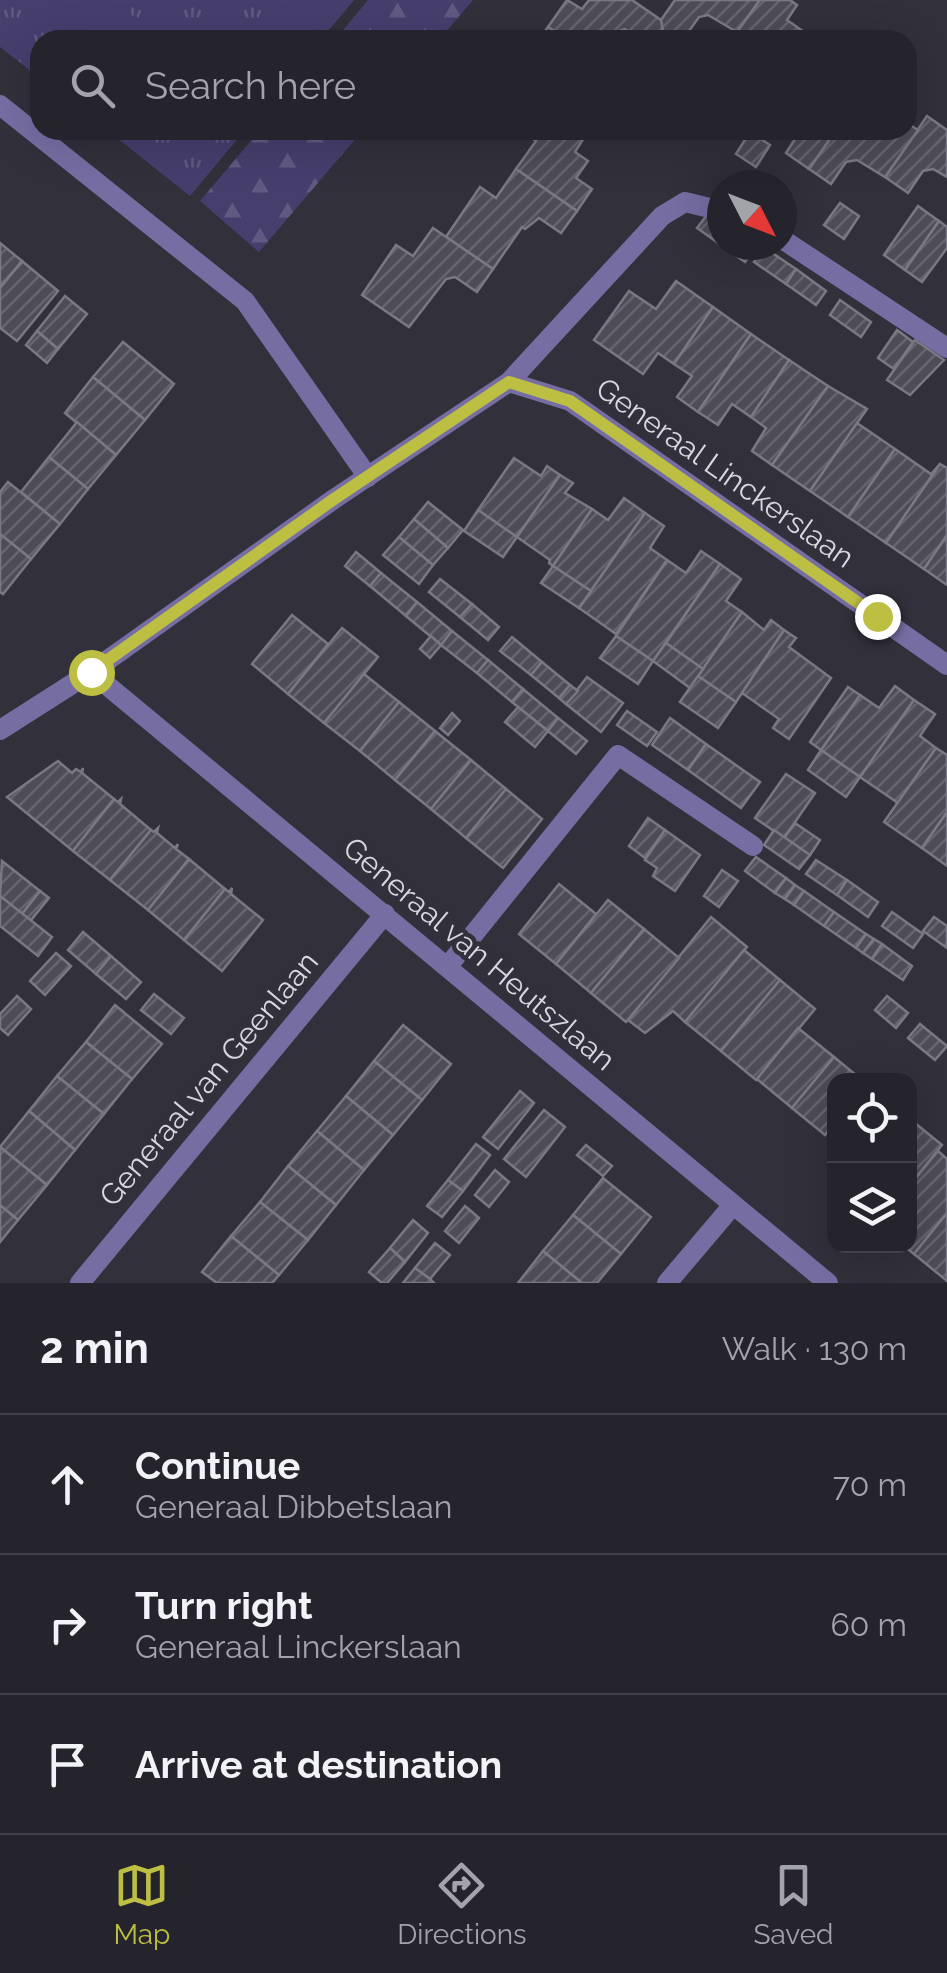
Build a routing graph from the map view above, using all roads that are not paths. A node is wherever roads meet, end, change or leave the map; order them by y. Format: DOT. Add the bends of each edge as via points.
graph roads {
  1 [pos="0,106"];
  2 [pos="30,130"];
  3 [pos="43,140"];
  4 [pos="707,208"];
  5 [pos="797,249"];
  6 [pos="947,348"];
  7 [pos="509,382"];
  8 [pos="368,477"];
  9 [pos="947,665"];
  10 [pos="91,672"];
  11 [pos="0,730"];
  12 [pos="753,846"];
  13 [pos="385,914"];
  14 [pos="448,966"];
  15 [pos="733,1205"];
  16 [pos="80,1283"];
  17 [pos="667,1283"];
  18 [pos="828,1283"];
  1 -- 2 [label="street"];
  3 -- 8 [label="street" via="245,301"];
  4 -- 7 [label="street" via="686,202 662,216"];
  5 -- 6 [label="street"];
  7 -- 8 [label="street"];
  7 -- 9 [label="street, Generaal Linckerslaan" via="570,401"];
  8 -- 10 [label="street"];
  10 -- 11 [label="street"];
  10 -- 13 [label="street, Generaal van Heutszlaan"];
  12 -- 14 [label="street" via="618,754"];
  13 -- 14 [label="street, Generaal van Heutszlaan"];
  13 -- 16 [label="street, Generaal van Geenlaan"];
  14 -- 15 [label="street, Generaal van Heutszlaan"];
  15 -- 17 [label="street"];
  15 -- 18 [label="street, Generaal van Heutszlaan"];
}
